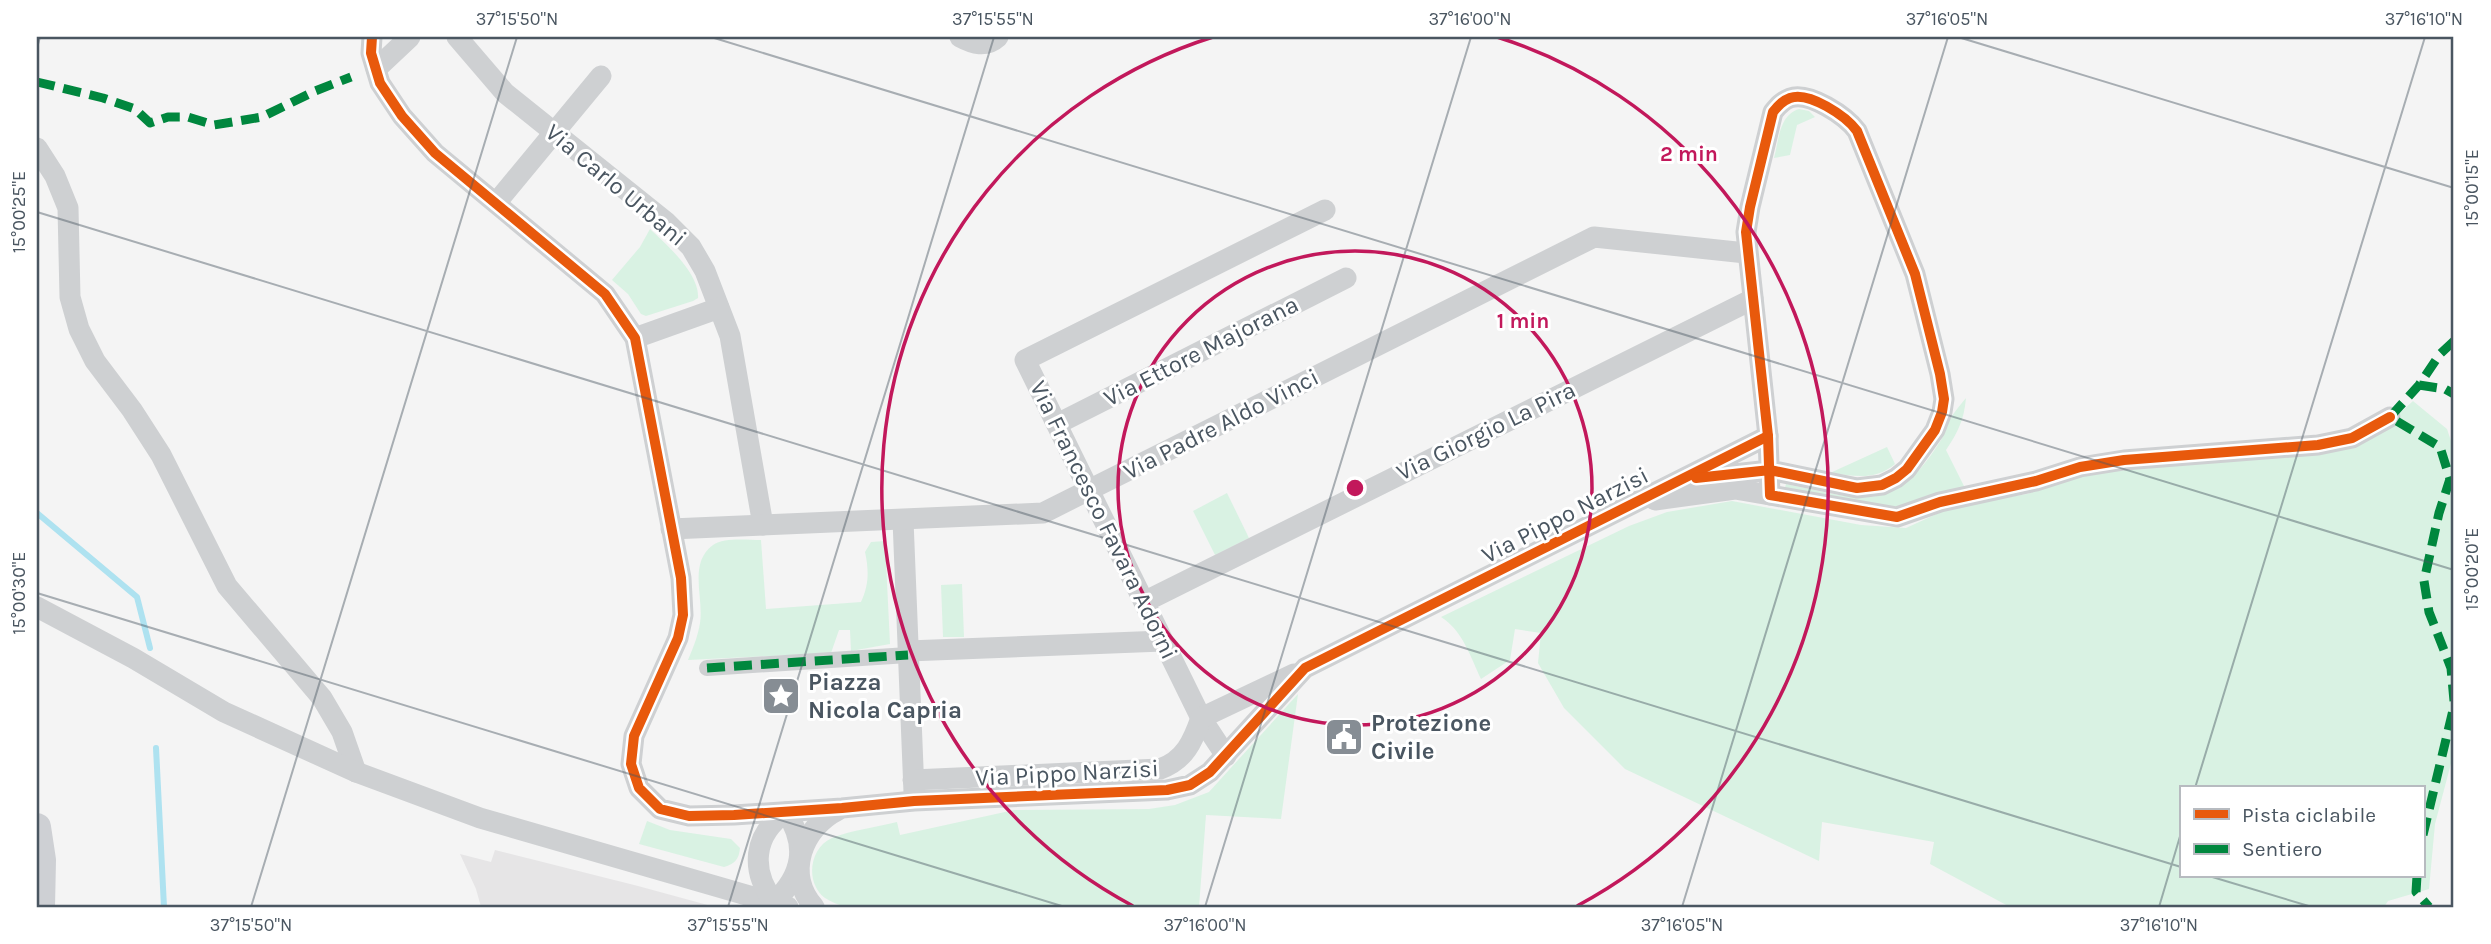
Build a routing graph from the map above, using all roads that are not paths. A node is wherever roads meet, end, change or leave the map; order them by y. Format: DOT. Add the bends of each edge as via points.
graph roads {
  1 [pos="372,37"];
  2 [pos="410,37"];
  3 [pos="457,37"];
  4 [pos="960,37"];
  5 [pos="998,37"];
  6 [pos="376,69"];
  7 [pos="601,76"];
  8 [pos="555,131"];
  9 [pos="37,148"];
  10 [pos="496,202"];
  11 [pos="1325,210"];
  12 [pos="1746,253"];
  13 [pos="1346,278"];
  14 [pos="1753,299"];
  15 [pos="719,308"];
  16 [pos="635,338"];
  17 [pos="2390,417"];
  18 [pos="1057,424"];
  19 [pos="1768,436"];
  20 [pos="1770,470"];
  21 [pos="1685,479"];
  22 [pos="1089,490"];
  23 [pos="1770,495"];
  24 [pos="1636,503"];
  25 [pos="903,520"];
  26 [pos="763,525"];
  27 [pos="671,528"];
  28 [pos="1144,602"];
  29 [pos="37,607"];
  30 [pos="1163,641"];
  31 [pos="908,653"];
  32 [pos="707,667"];
  33 [pos="1306,668"];
  34 [pos="1201,718"];
  35 [pos="1226,756"];
  36 [pos="356,772"];
  37 [pos="914,790"];
  38 [pos="842,808"];
  39 [pos="786,812"];
  40 [pos="734,815"];
  41 [pos="37,827"];
  42 [pos="758,855"];
  43 [pos="800,858"];
  44 [pos="726,888"];
  45 [pos="785,906"];
  46 [pos="41,907"];
  47 [pos="814,907"];
  1 -- 6 [label="street"];
  2 -- 6 [label="street"];
  3 -- 8 [label="street, Via Carlo Urbani" via="505,93"];
  4 -- 5 [label="street" via="971,44"];
  6 -- 10 [label="street" via="402,116 435,153"];
  7 -- 8 [label="street"];
  8 -- 10 [label="street"];
  8 -- 15 [label="street, Via Carlo Urbani" via="691,247"];
  9 -- 36 [label="street" via="68,208 70,297 95,361 161,455 227,586 322,698 342,732"];
  10 -- 16 [label="street" via="605,294"];
  11 -- 18 [label="street, Via Francesco Favara Adorni" via="1025,360"];
  12 -- 14 [label="street"];
  12 -- 20 [label="street" via="1750,207 1773,112 1781,102 1805,97 1849,120 1915,274 1944,398 1928,439 1907,469 1882,485 1857,488"];
  12 -- 22 [label="street, Via Padre Aldo Vinci" via="1594,237"];
  13 -- 18 [label="street, Via Ettore Majorana"];
  14 -- 19 [label="street"];
  14 -- 28 [label="street, Via Giorgio La Pira"];
  15 -- 16 [label="street"];
  15 -- 26 [label="street, Via Carlo Urbani" via="730,336"];
  16 -- 27 [label="street, Via Pippo Narzisi"];
  17 -- 23 [label="street" via="2352,438 2318,445 2080,467 1897,517"];
  18 -- 22 [label="street, Via Francesco Favara Adorni"];
  19 -- 20 [label="street"];
  19 -- 21 [label="street, Via Pippo Narzisi"];
  20 -- 21 [label="street"];
  20 -- 23 [label="street"];
  21 -- 24 [label="street, Via Pippo Narzisi"];
  22 -- 25 [label="street, Via Padre Aldo Vinci" via="1043,513"];
  22 -- 28 [label="street, Via Francesco Favara Adorni"];
  23 -- 24 [label="street" via="1735,489"];
  24 -- 33 [label="street, Via Pippo Narzisi"];
  25 -- 26 [label="street, Via Padre Aldo Vinci"];
  25 -- 31 [label="street"];
  26 -- 27 [label="street, Via Padre Aldo Vinci"];
  27 -- 40 [label="street, Via Pippo Narzisi" via="683,615 678,638 634,736 631,764 639,788 660,809 689,816"];
  28 -- 30 [label="street, Via Francesco Favara Adorni"];
  29 -- 36 [label="street" via="225,712"];
  30 -- 31 [label="street"];
  30 -- 34 [label="street, Via Francesco Favara Adorni"];
  31 -- 32 [label="street"];
  31 -- 37 [label="street"];
  33 -- 34 [label="street"];
  33 -- 35 [label="street, Via Pippo Narzisi"];
  34 -- 35 [label="street, Via Francesco Favara Adorni"];
  34 -- 37 [label="street" via="1185,753 1160,769"];
  35 -- 37 [label="street, Via Pippo Narzisi" via="1191,785 1167,790"];
  36 -- 44 [label="street" via="480,818"];
  37 -- 38 [label="street, Via Pippo Narzisi"];
  38 -- 39 [label="street, Via Pippo Narzisi"];
  38 -- 43 [label="street" via="813,828"];
  39 -- 40 [label="street, Via Pippo Narzisi"];
  39 -- 42 [label="street" via="765,830"];
  39 -- 43 [label="street" via="800,842"];
  40 -- 42 [label="street" via="752,828"];
  41 -- 46 [label="main road"];
  42 -- 44 [label="street" via="749,877"];
  42 -- 45 [label="street" via="766,892"];
  43 -- 45 [label="street"];
  43 -- 47 [label="street" via="803,889"];
  44 -- 45 [label="street"];
}
